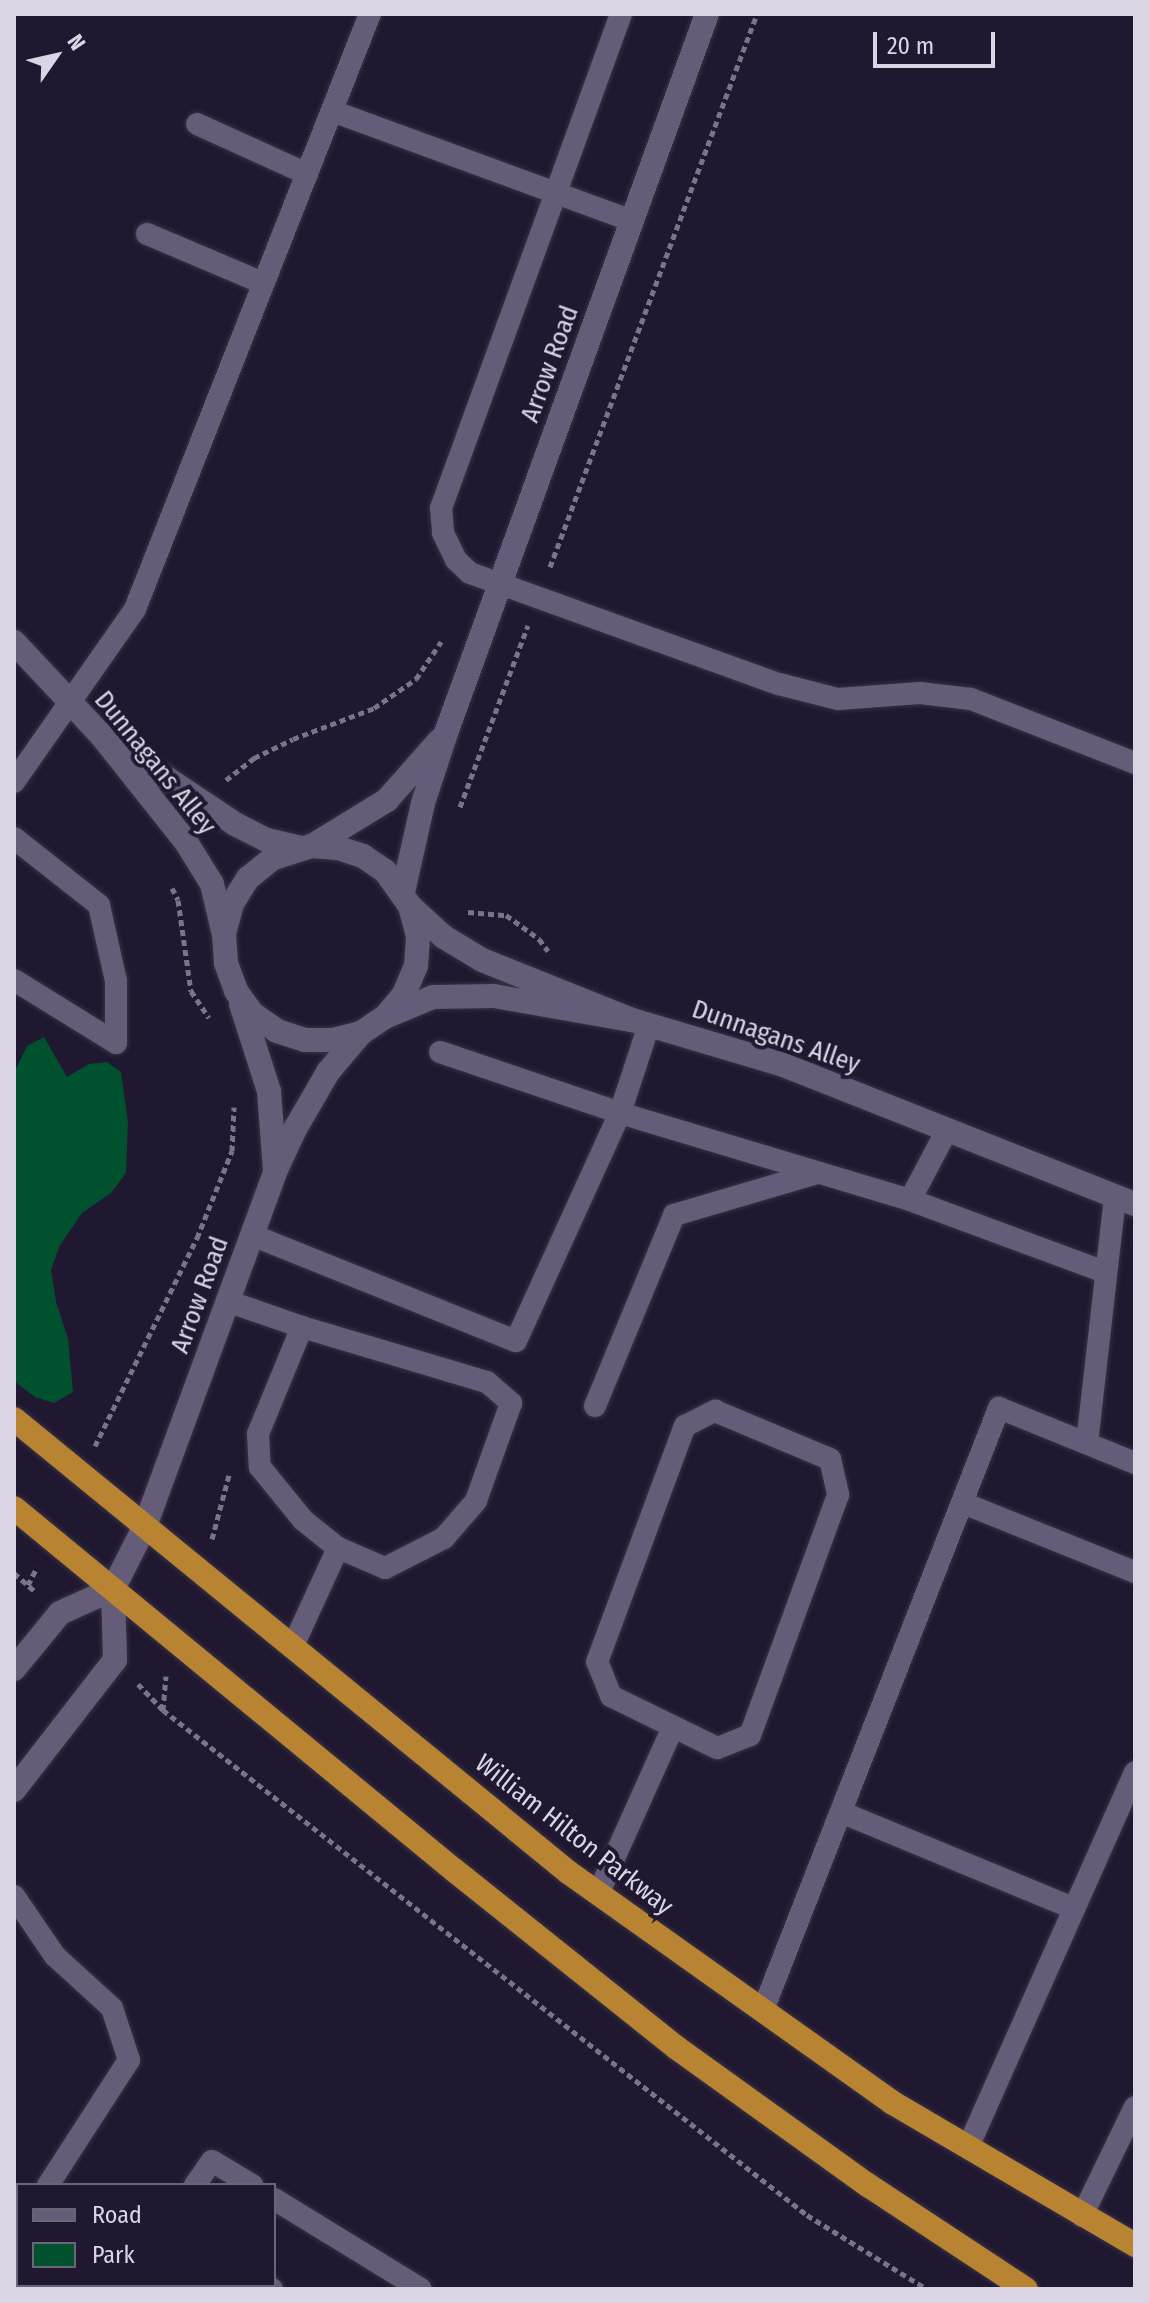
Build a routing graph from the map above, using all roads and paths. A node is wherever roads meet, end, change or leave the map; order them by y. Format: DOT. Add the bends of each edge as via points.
graph roads {
  1 [pos="370,14"];
  2 [pos="621,14"];
  3 [pos="707,14"];
  4 [pos="757,14"];
  5 [pos="332,111"];
  6 [pos="197,124"];
  7 [pos="307,174"];
  8 [pos="555,194"];
  9 [pos="632,221"];
  10 [pos="147,234"];
  11 [pos="263,283"];
  12 [pos="500,585"];
  13 [pos="538,598"];
  14 [pos="14,642"];
  15 [pos="70,703"];
  16 [pos="446,733"];
  17 [pos="101,735"];
  18 [pos="1135,763"];
  19 [pos="14,782"];
  20 [pos="457,816"];
  21 [pos="14,838"];
  22 [pos="307,847"];
  23 [pos="166,876"];
  24 [pos="406,899"];
  25 [pos="458,907"];
  26 [pos="224,934"];
  27 [pos="14,980"];
  28 [pos="543,983"];
  29 [pos="236,991"];
  30 [pos="385,1017"];
  31 [pos="641,1022"];
  32 [pos="212,1023"];
  33 [pos="361,1033"];
  34 [pos="440,1052"];
  35 [pos="235,1096"];
  36 [pos="620,1113"];
  37 [pos="947,1130"];
  38 [pos="275,1172"];
  39 [pos="818,1172"];
  40 [pos="910,1200"];
  41 [pos="1125,1200"];
  42 [pos="252,1235"];
  43 [pos="1105,1272"];
  44 [pos="227,1301"];
  45 [pos="302,1327"];
  46 [pos="595,1406"];
  47 [pos="14,1419"];
  48 [pos="1087,1443"];
  49 [pos="1135,1463"];
  50 [pos="232,1466"];
  51 [pos="82,1474"];
  52 [pos="963,1503"];
  53 [pos="14,1508"];
  54 [pos="145,1526"];
  55 [pos="51,1538"];
  56 [pos="338,1548"];
  57 [pos="201,1571"];
  58 [pos="1135,1572"];
  59 [pos="14,1573"];
  60 [pos="28,1585"];
  61 [pos="113,1589"];
  62 [pos="60,1613"];
  63 [pos="170,1635"];
  64 [pos="293,1646"];
  65 [pos="115,1660"];
  66 [pos="14,1669"];
  67 [pos="163,1710"];
  68 [pos="673,1727"];
  69 [pos="1135,1772"];
  70 [pos="14,1790"];
  71 [pos="841,1812"];
  72 [pos="598,1894"];
  73 [pos="14,1896"];
  74 [pos="1073,1908"];
  75 [pos="763,2010"];
  76 [pos="1135,2107"];
  77 [pos="969,2145"];
  78 [pos="49,2183"];
  79 [pos="196,2183"];
  80 [pos="249,2183"];
  81 [pos="276,2200"];
  82 [pos="1082,2216"];
  83 [pos="1135,2245"];
  84 [pos="421,2289"];
  85 [pos="927,2289"];
  86 [pos="1026,2289"];
  1 -- 5 [label="lane"];
  2 -- 8 [label="lane"];
  3 -- 9 [label="street, Arrow Road"];
  4 -- 13 [label="path"];
  5 -- 7 [label="lane"];
  5 -- 8 [label="lane"];
  6 -- 7 [label="lane"];
  7 -- 11 [label="lane"];
  8 -- 9 [label="lane"];
  8 -- 12 [label="lane" via="441,508 443,533 456,560 470,573"];
  9 -- 12 [label="street, Arrow Road"];
  10 -- 11 [label="lane"];
  11 -- 15 [label="lane" via="135,609"];
  12 -- 13 [label="lane"];
  12 -- 16 [label="street, Arrow Road"];
  13 -- 18 [label="lane" via="779,684 838,699 920,693 971,699"];
  13 -- 20 [label="path"];
  14 -- 15 [label="street, Dunnagans Alley"];
  15 -- 17 [label="street, Dunnagans Alley"];
  15 -- 19 [label="lane"];
  16 -- 22 [label="street, Arrow Road" via="387,800"];
  16 -- 24 [label="street, Arrow Road" via="423,803"];
  17 -- 22 [label="street" via="235,824 267,840"];
  17 -- 26 [label="street, Dunnagans Alley" via="186,842 212,884"];
  21 -- 27 [label="lane" via="99,905 116,981 116,1043"];
  22 -- 24 [label="street" via="363,856 385,871"];
  22 -- 26 [label="street" via="273,858 248,878 232,904"];
  23 -- 32 [label="path" via="178,900 191,991"];
  24 -- 28 [label="street, Dunnagans Alley" via="444,937 482,960"];
  24 -- 30 [label="street" via="418,936 416,966 404,994"];
  25 -- 28 [label="path" via="506,915 539,939 550,955"];
  26 -- 29 [label="street" via="226,963"];
  28 -- 31 [label="street, Dunnagans Alley"];
  29 -- 33 [label="street" via="253,1014 277,1031 305,1040"];
  29 -- 38 [label="street" via="269,1091"];
  30 -- 31 [label="street" via="433,997 494,996"];
  30 -- 33 [label="street"];
  31 -- 36 [label="lane"];
  31 -- 37 [label="street, Dunnagans Alley" via="781,1064"];
  33 -- 38 [label="street, Arrow Road" via="328,1072"];
  34 -- 36 [label="lane"];
  35 -- 51 [label="path" via="232,1151 197,1238"];
  36 -- 39 [label="lane"];
  36 -- 42 [label="lane" via="516,1341"];
  37 -- 40 [label="lane"];
  37 -- 41 [label="street, Dunnagans Alley"];
  38 -- 42 [label="street, Arrow Road"];
  39 -- 40 [label="lane"];
  39 -- 46 [label="lane" via="674,1215"];
  40 -- 43 [label="lane"];
  41 -- 43 [label="lane"];
  42 -- 44 [label="street, Arrow Road"];
  43 -- 48 [label="lane"];
  44 -- 45 [label="lane"];
  44 -- 54 [label="street, Arrow Road"];
  45 -- 56 [label="lane" via="258,1434 260,1467 303,1520"];
  45 -- 56 [label="lane" via="487,1382 511,1403 476,1501 444,1538 385,1568"];
  47 -- 51 [label="highway, William Hilton Parkway"];
  48 -- 49 [label="lane"];
  48 -- 52 [label="lane" via="999,1408"];
  50 -- 57 [label="path"];
  51 -- 54 [label="highway, William Hilton Parkway"];
  52 -- 58 [label="lane"];
  52 -- 71 [label="lane"];
  53 -- 55 [label="highway"];
  54 -- 57 [label="highway, William Hilton Parkway"];
  54 -- 61 [label="street, Arrow Road"];
  55 -- 60 [label="path"];
  55 -- 61 [label="highway"];
  56 -- 64 [label="lane"];
  57 -- 64 [label="highway, William Hilton Parkway"];
  59 -- 60 [label="path"];
  60 -- 62 [label="path"];
  61 -- 62 [label="street"];
  61 -- 63 [label="highway"];
  61 -- 65 [label="street, Arrow Road"];
  62 -- 66 [label="street"];
  63 -- 67 [label="path"];
  63 -- 86 [label="highway" via="677,2048 868,2185"];
  64 -- 72 [label="highway, William Hilton Parkway"];
  65 -- 67 [label="path"];
  65 -- 70 [label="street"];
  67 -- 85 [label="path" via="807,2215"];
  68 -- 68 [label="lane" via="717,1748 750,1735 838,1495 830,1459 715,1411 685,1426 597,1662 611,1696"];
  68 -- 72 [label="lane"];
  69 -- 74 [label="lane"];
  71 -- 74 [label="lane"];
  71 -- 75 [label="lane"];
  72 -- 75 [label="highway, William Hilton Parkway"];
  73 -- 78 [label="lane" via="55,1956 112,2008 129,2060"];
  74 -- 77 [label="lane"];
  75 -- 77 [label="highway, William Hilton Parkway" via="893,2103"];
  76 -- 82 [label="lane"];
  77 -- 82 [label="highway, William Hilton Parkway"];
  79 -- 80 [label="lane" via="212,2161"];
  81 -- 84 [label="lane"];
  82 -- 83 [label="highway, William Hilton Parkway"];
}
